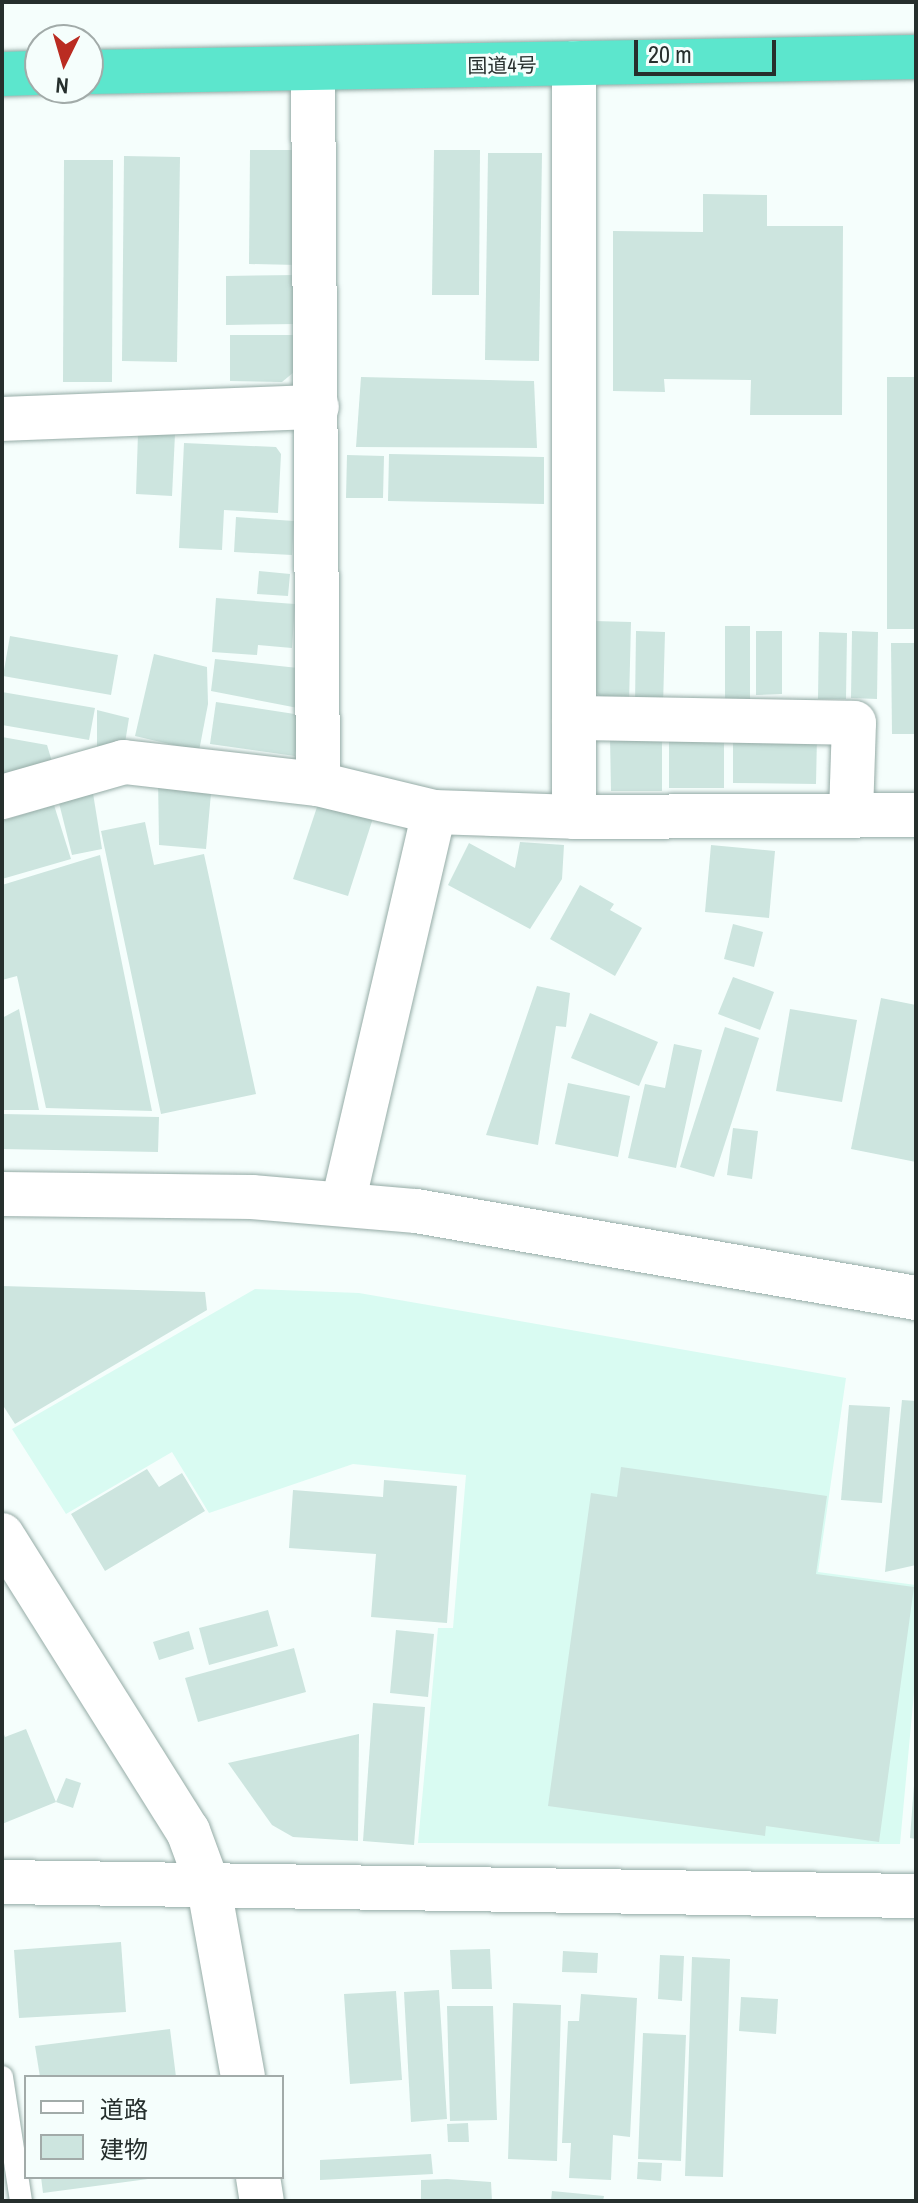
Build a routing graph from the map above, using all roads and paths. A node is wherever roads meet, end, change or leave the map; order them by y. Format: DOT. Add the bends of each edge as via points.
graph roads {
  1 [pos="916,57"];
  2 [pos="574,63"];
  3 [pos="313,69"];
  4 [pos="104,72"];
  5 [pos="24,73"];
  6 [pos="2,74"];
  7 [pos="317,407"];
  8 [pos="2,419"];
  9 [pos="574,718"];
  10 [pos="318,784"];
  11 [pos="2,797"];
  12 [pos="434,812"];
  13 [pos="851,815"];
  14 [pos="916,815"];
  15 [pos="574,817"];
  16 [pos="2,1194"];
  17 [pos="343,1203"];
  18 [pos="916,1298"];
  19 [pos="2,1535"];
  20 [pos="2,1882"];
  21 [pos="209,1888"];
  22 [pos="916,1896"];
  23 [pos="243,2075"];
  24 [pos="2,2077"];
  25 [pos="258,2179"];
  26 [pos="21,2201"];
  27 [pos="262,2201"];
  1 -- 2 [label="highway, 国道4号"];
  2 -- 3 [label="highway, 国道4号"];
  2 -- 9 [label="street"];
  3 -- 4 [label="highway, 国道4号"];
  3 -- 7 [label="street"];
  5 -- 6 [label="highway"];
  7 -- 8 [label="street"];
  7 -- 10 [label="street"];
  9 -- 13 [label="street" via="854,723"];
  9 -- 15 [label="street"];
  10 -- 11 [label="street" via="124,762"];
  10 -- 12 [label="street"];
  12 -- 15 [label="street"];
  12 -- 17 [label="street"];
  13 -- 14 [label="street"];
  13 -- 15 [label="street"];
  16 -- 17 [label="street"];
  17 -- 18 [label="street"];
  19 -- 21 [label="street" via="155,1774 188,1831"];
  20 -- 21 [label="street"];
  21 -- 22 [label="street"];
  21 -- 23 [label="street"];
  24 -- 26 [label="lane"];
  25 -- 27 [label="street"];
}
